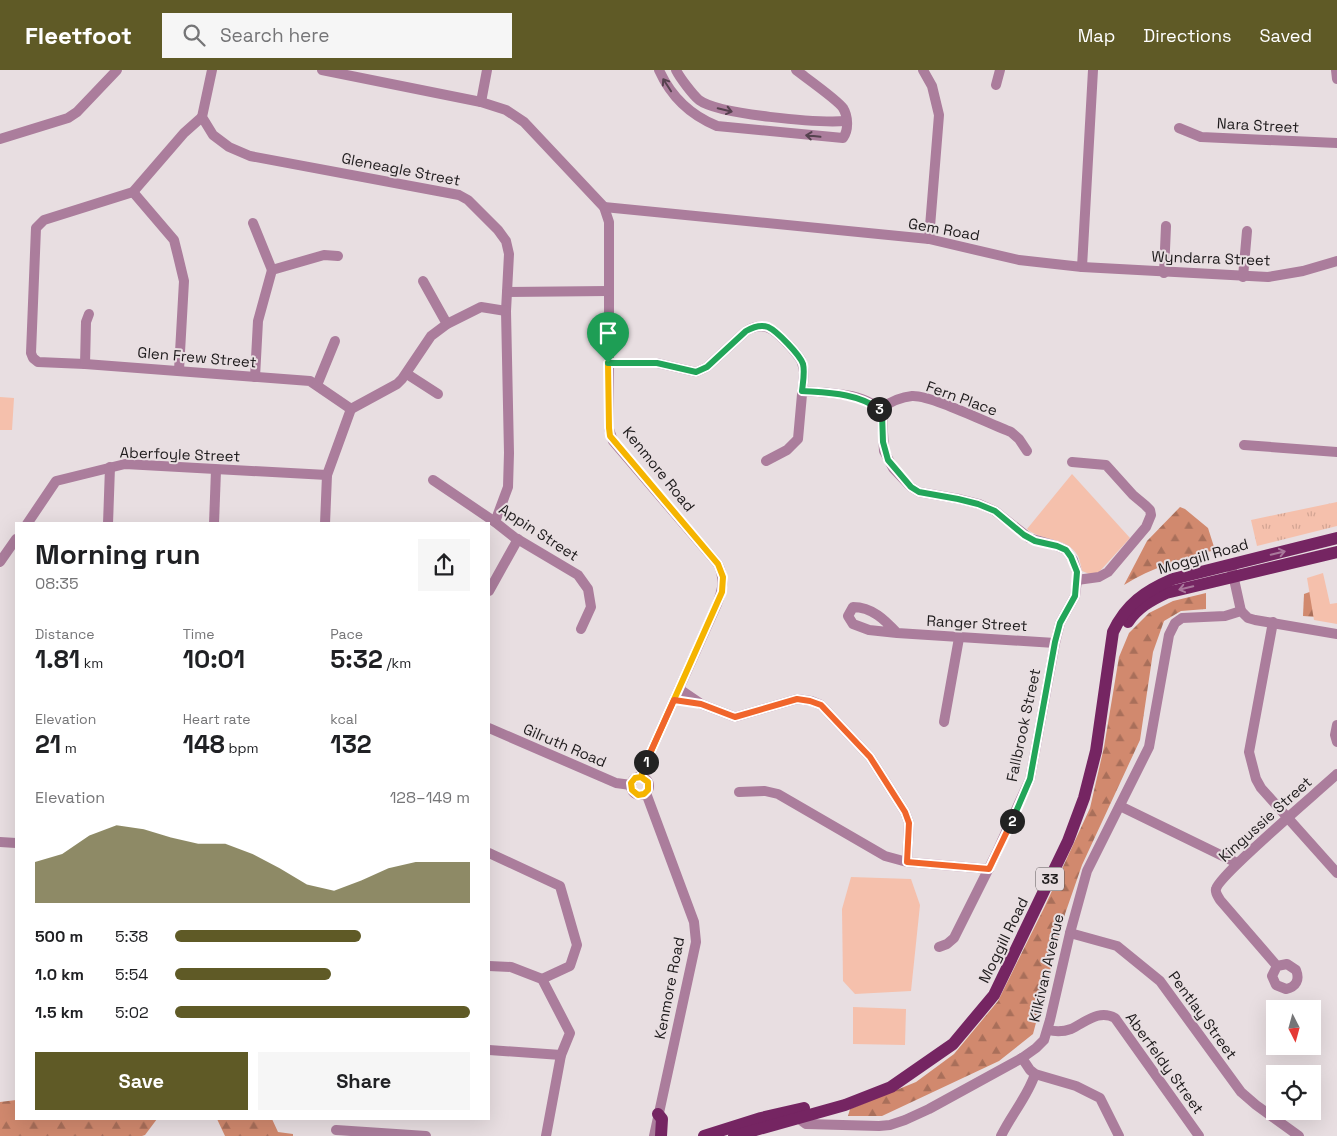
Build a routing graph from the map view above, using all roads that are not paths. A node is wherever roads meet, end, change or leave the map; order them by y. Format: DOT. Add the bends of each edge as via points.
graph roads {
  1 [pos="116,70"];
  2 [pos="212,70"];
  3 [pos="322,70"];
  4 [pos="487,70"];
  5 [pos="659,70"];
  6 [pos="676,70"];
  7 [pos="796,70"];
  8 [pos="923,70"];
  9 [pos="1000,70"];
  10 [pos="1093,70"];
  11 [pos="1336,70"];
  12 [pos="1337,78"];
  13 [pos="996,85"];
  14 [pos="481,102"];
  15 [pos="202,117"];
  16 [pos="846,121"];
  17 [pos="1179,128"];
  18 [pos="0,139"];
  19 [pos="1337,144"];
  20 [pos="133,192"];
  21 [pos="604,207"];
  22 [pos="253,224"];
  23 [pos="1166,226"];
  24 [pos="1247,231"];
  25 [pos="929,239"];
  26 [pos="338,256"];
  27 [pos="1337,262"];
  28 [pos="1082,267"];
  29 [pos="272,270"];
  30 [pos="1164,273"];
  31 [pos="1242,277"];
  32 [pos="423,281"];
  33 [pos="608,291"];
  34 [pos="507,292"];
  35 [pos="506,310"];
  36 [pos="89,314"];
  37 [pos="447,324"];
  38 [pos="336,341"];
  39 [pos="608,363"];
  40 [pos="84,364"];
  41 [pos="178,370"];
  42 [pos="407,374"];
  43 [pos="255,377"];
  44 [pos="317,385"];
  45 [pos="802,391"];
  46 [pos="438,394"];
  47 [pos="351,409"];
  48 [pos="880,409"];
  49 [pos="1244,445"];
  50 [pos="1027,451"];
  51 [pos="1337,452"];
  52 [pos="766,461"];
  53 [pos="1072,462"];
  54 [pos="110,467"];
  55 [pos="216,470"];
  56 [pos="327,476"];
  57 [pos="433,480"];
  58 [pos="27,522"];
  59 [pos="108,522"];
  60 [pos="214,522"];
  61 [pos="324,522"];
  62 [pos="496,522"];
  63 [pos="1337,538"];
  64 [pos="518,539"];
  65 [pos="15,540"];
  66 [pos="1337,552"];
  67 [pos="0,562"];
  68 [pos="1232,570"];
  69 [pos="1077,580"];
  70 [pos="490,590"];
  71 [pos="1241,611"];
  72 [pos="1273,622"];
  73 [pos="581,629"];
  74 [pos="896,633"];
  75 [pos="1337,634"];
  76 [pos="959,638"];
  77 [pos="1055,642"];
  78 [pos="679,689"];
  79 [pos="674,700"];
  80 [pos="701,704"];
  81 [pos="944,722"];
  82 [pos="1337,725"];
  83 [pos="490,728"];
  84 [pos="1337,742"];
  85 [pos="1337,774"];
  86 [pos="641,777"];
  87 [pos="631,785"];
  88 [pos="739,792"];
  89 [pos="646,793"];
  90 [pos="1120,806"];
  91 [pos="1288,818"];
  92 [pos="0,842"];
  93 [pos="15,843"];
  94 [pos="490,853"];
  95 [pos="907,862"];
  96 [pos="1237,863"];
  97 [pos="989,869"];
  98 [pos="1337,873"];
  99 [pos="1070,933"];
  100 [pos="939,947"];
  101 [pos="490,966"];
  102 [pos="1278,966"];
  103 [pos="542,979"];
  104 [pos="1048,1030"];
  105 [pos="490,1050"];
  106 [pos="561,1054"];
  107 [pos="1022,1058"];
  108 [pos="1035,1074"];
  109 [pos="658,1114"];
  110 [pos="799,1114"];
  111 [pos="336,1120"];
  112 [pos="336,1133"];
  113 [pos="426,1136"];
  114 [pos="546,1136"];
  115 [pos="654,1136"];
  116 [pos="661,1136"];
  117 [pos="704,1136"];
  118 [pos="734,1136"];
  119 [pos="1001,1136"];
  120 [pos="1119,1136"];
  121 [pos="1199,1136"];
  122 [pos="1299,1136"];
  1 -- 18 [label="street" via="68,118"];
  2 -- 15 [label="street"];
  3 -- 14 [label="street"];
  4 -- 14 [label="street"];
  16 -- 5 [label="street, one-way" via="845,137 838,138 717,126 688,110 675,97"];
  6 -- 16 [label="street, one-way" via="700,100 723,110"];
  7 -- 16 [label="street" via="843,107"];
  8 -- 25 [label="street" via="932,86 939,116"];
  9 -- 13 [label="street"];
  10 -- 28 [label="street"];
  11 -- 12 [label="street"];
  14 -- 21 [label="street" via="506,110 524,122"];
  15 -- 20 [label="street"];
  15 -- 34 [label="street, Gleneagle Street" via="213,135 229,147 250,156 459,195 468,200 506,242 509,254"];
  17 -- 19 [label="street, Nara Street" via="1201,137"];
  20 -- 40 [label="street, Glen Frew Street" via="44,220 36,228 33,358 38,362"];
  20 -- 41 [label="street" via="174,240 184,281"];
  21 -- 25 [label="street, Gem Road"];
  21 -- 33 [label="street, Kenmore Road" via="609,222"];
  22 -- 29 [label="street"];
  23 -- 30 [label="street"];
  24 -- 31 [label="street"];
  25 -- 28 [label="street, Gem Road" via="1019,260"];
  26 -- 29 [label="street" via="324,255"];
  27 -- 31 [label="street, Wyndarra Street" via="1268,277"];
  28 -- 30 [label="street, Wyndarra Street"];
  29 -- 43 [label="street" via="258,322"];
  30 -- 31 [label="street, Wyndarra Street"];
  32 -- 37 [label="street"];
  33 -- 34 [label="street"];
  33 -- 39 [label="street, Kenmore Road"];
  34 -- 35 [label="street, Gleneagle Street"];
  35 -- 37 [label="street" via="481,307"];
  35 -- 62 [label="street, Gleneagle Street" via="508,487"];
  36 -- 40 [label="street"];
  37 -- 42 [label="street" via="431,336"];
  38 -- 44 [label="street"];
  39 -- 45 [label="street" via="657,363 696,372 707,367 752,327 768,327 798,355 804,372"];
  39 -- 78 [label="street, Kenmore Road" via="610,436 718,564 723,577 722,592"];
  40 -- 41 [label="street, Glen Frew Street"];
  41 -- 43 [label="street, Glen Frew Street"];
  42 -- 46 [label="street"];
  42 -- 47 [label="street" via="396,384"];
  43 -- 44 [label="street, Glen Frew Street" via="310,381"];
  44 -- 47 [label="street, Glen Frew Street"];
  45 -- 48 [label="street" via="843,394"];
  45 -- 52 [label="street" via="798,438 787,450"];
  47 -- 56 [label="street"];
  48 -- 50 [label="street, Fern Place" via="901,398 913,396 931,400 1011,432"];
  48 -- 69 [label="street" via="888,460 911,487 919,492 978,504 995,511 1029,538 1066,550 1077,572"];
  49 -- 51 [label="street"];
  53 -- 69 [label="street" via="1106,465 1151,514 1146,528 1108,572 1099,577"];
  54 -- 55 [label="street, Aberfoyle Street" via="125,464"];
  54 -- 58 [label="street, Aberfoyle Street" via="56,481"];
  54 -- 59 [label="street"];
  55 -- 56 [label="street, Aberfoyle Street"];
  55 -- 60 [label="street"];
  56 -- 61 [label="street"];
  57 -- 62 [label="street, Appin Street"];
  62 -- 64 [label="street, Appin Street"];
  68 -- 63 [label="main road, Moggill Road / 33, one-way"];
  64 -- 70 [label="street"];
  64 -- 73 [label="street, Appin Street" via="578,576 588,589 592,608"];
  65 -- 67 [label="street"];
  66 -- 68 [label="main road, Moggill Road / 33"];
  68 -- 71 [label="street"];
  68 -- 110 [label="main road, Moggill Road / 33" via="1173,579 1149,590 1117,623 1110,649 1096,751 1084,798 1068,841 994,995 953,1044 915,1070"];
  69 -- 77 [label="street, Fallbrook Street" via="1075,596 1060,623"];
  71 -- 72 [label="street" via="1248,618"];
  71 -- 90 [label="street, Kilkivan Avenue" via="1225,616 1182,618 1175,623 1169,635 1149,747"];
  72 -- 75 [label="street"];
  72 -- 91 [label="street" via="1249,752 1261,788"];
  74 -- 76 [label="street, Ranger Street"];
  76 -- 77 [label="street, Ranger Street"];
  76 -- 81 [label="street"];
  77 -- 97 [label="street, Fallbrook Street" via="1030,779"];
  78 -- 79 [label="street, Kenmore Road"];
  78 -- 80 [label="street"];
  79 -- 80 [label="street"];
  79 -- 86 [label="street, Kenmore Road"];
  80 -- 95 [label="street" via="735,717 797,699 821,705 870,757 905,812 909,823"];
  82 -- 84 [label="street"];
  83 -- 87 [label="street, Gilruth Road" via="616,782"];
  85 -- 91 [label="street, Kingussie Street"];
  86 -- 87 [label="street" via="635,778"];
  86 -- 89 [label="street" via="648,782"];
  87 -- 89 [label="street" via="636,794"];
  88 -- 95 [label="street" via="765,790 778,794 886,856"];
  89 -- 109 [label="street, Kenmore Road" via="694,922 696,942"];
  90 -- 96 [label="street"];
  90 -- 99 [label="street, Kilkivan Avenue" via="1086,872"];
  91 -- 96 [label="street, Kingussie Street"];
  91 -- 98 [label="street"];
  92 -- 93 [label="street"];
  94 -- 103 [label="street" via="560,886 577,945 570,966"];
  95 -- 97 [label="street"];
  96 -- 102 [label="street, Kingussie Street" via="1220,881 1216,893"];
  97 -- 100 [label="street, Fallbrook Street" via="954,938"];
  99 -- 104 [label="street, Kilkivan Avenue"];
  99 -- 122 [label="street, Pentlay Street" via="1117,946 1160,981 1241,1092"];
  101 -- 103 [label="street" via="511,967"];
  103 -- 106 [label="street" via="570,1034"];
  104 -- 107 [label="street, Kilkivan Avenue" via="1041,1044"];
  104 -- 121 [label="street, Aberfeldy Street" via="1061,1032 1071,1029 1099,1014 1115,1018"];
  105 -- 106 [label="street"];
  106 -- 114 [label="street"];
  107 -- 108 [label="street"];
  107 -- 110 [label="street, Kilkivan Avenue" via="930,1109 890,1125 816,1126 806,1124"];
  108 -- 119 [label="street"];
  108 -- 120 [label="street" via="1076,1086 1100,1098"];
  109 -- 115 [label="street, Kenmore Road"];
  109 -- 116 [label="main road" via="662,1119"];
  110 -- 117 [label="main road, Moggill Road / 33" via="761,1118"];
  110 -- 118 [label="main road, Moggill Road / 33"];
  111 -- 112 [label="street"];
  112 -- 113 [label="street"];
}
